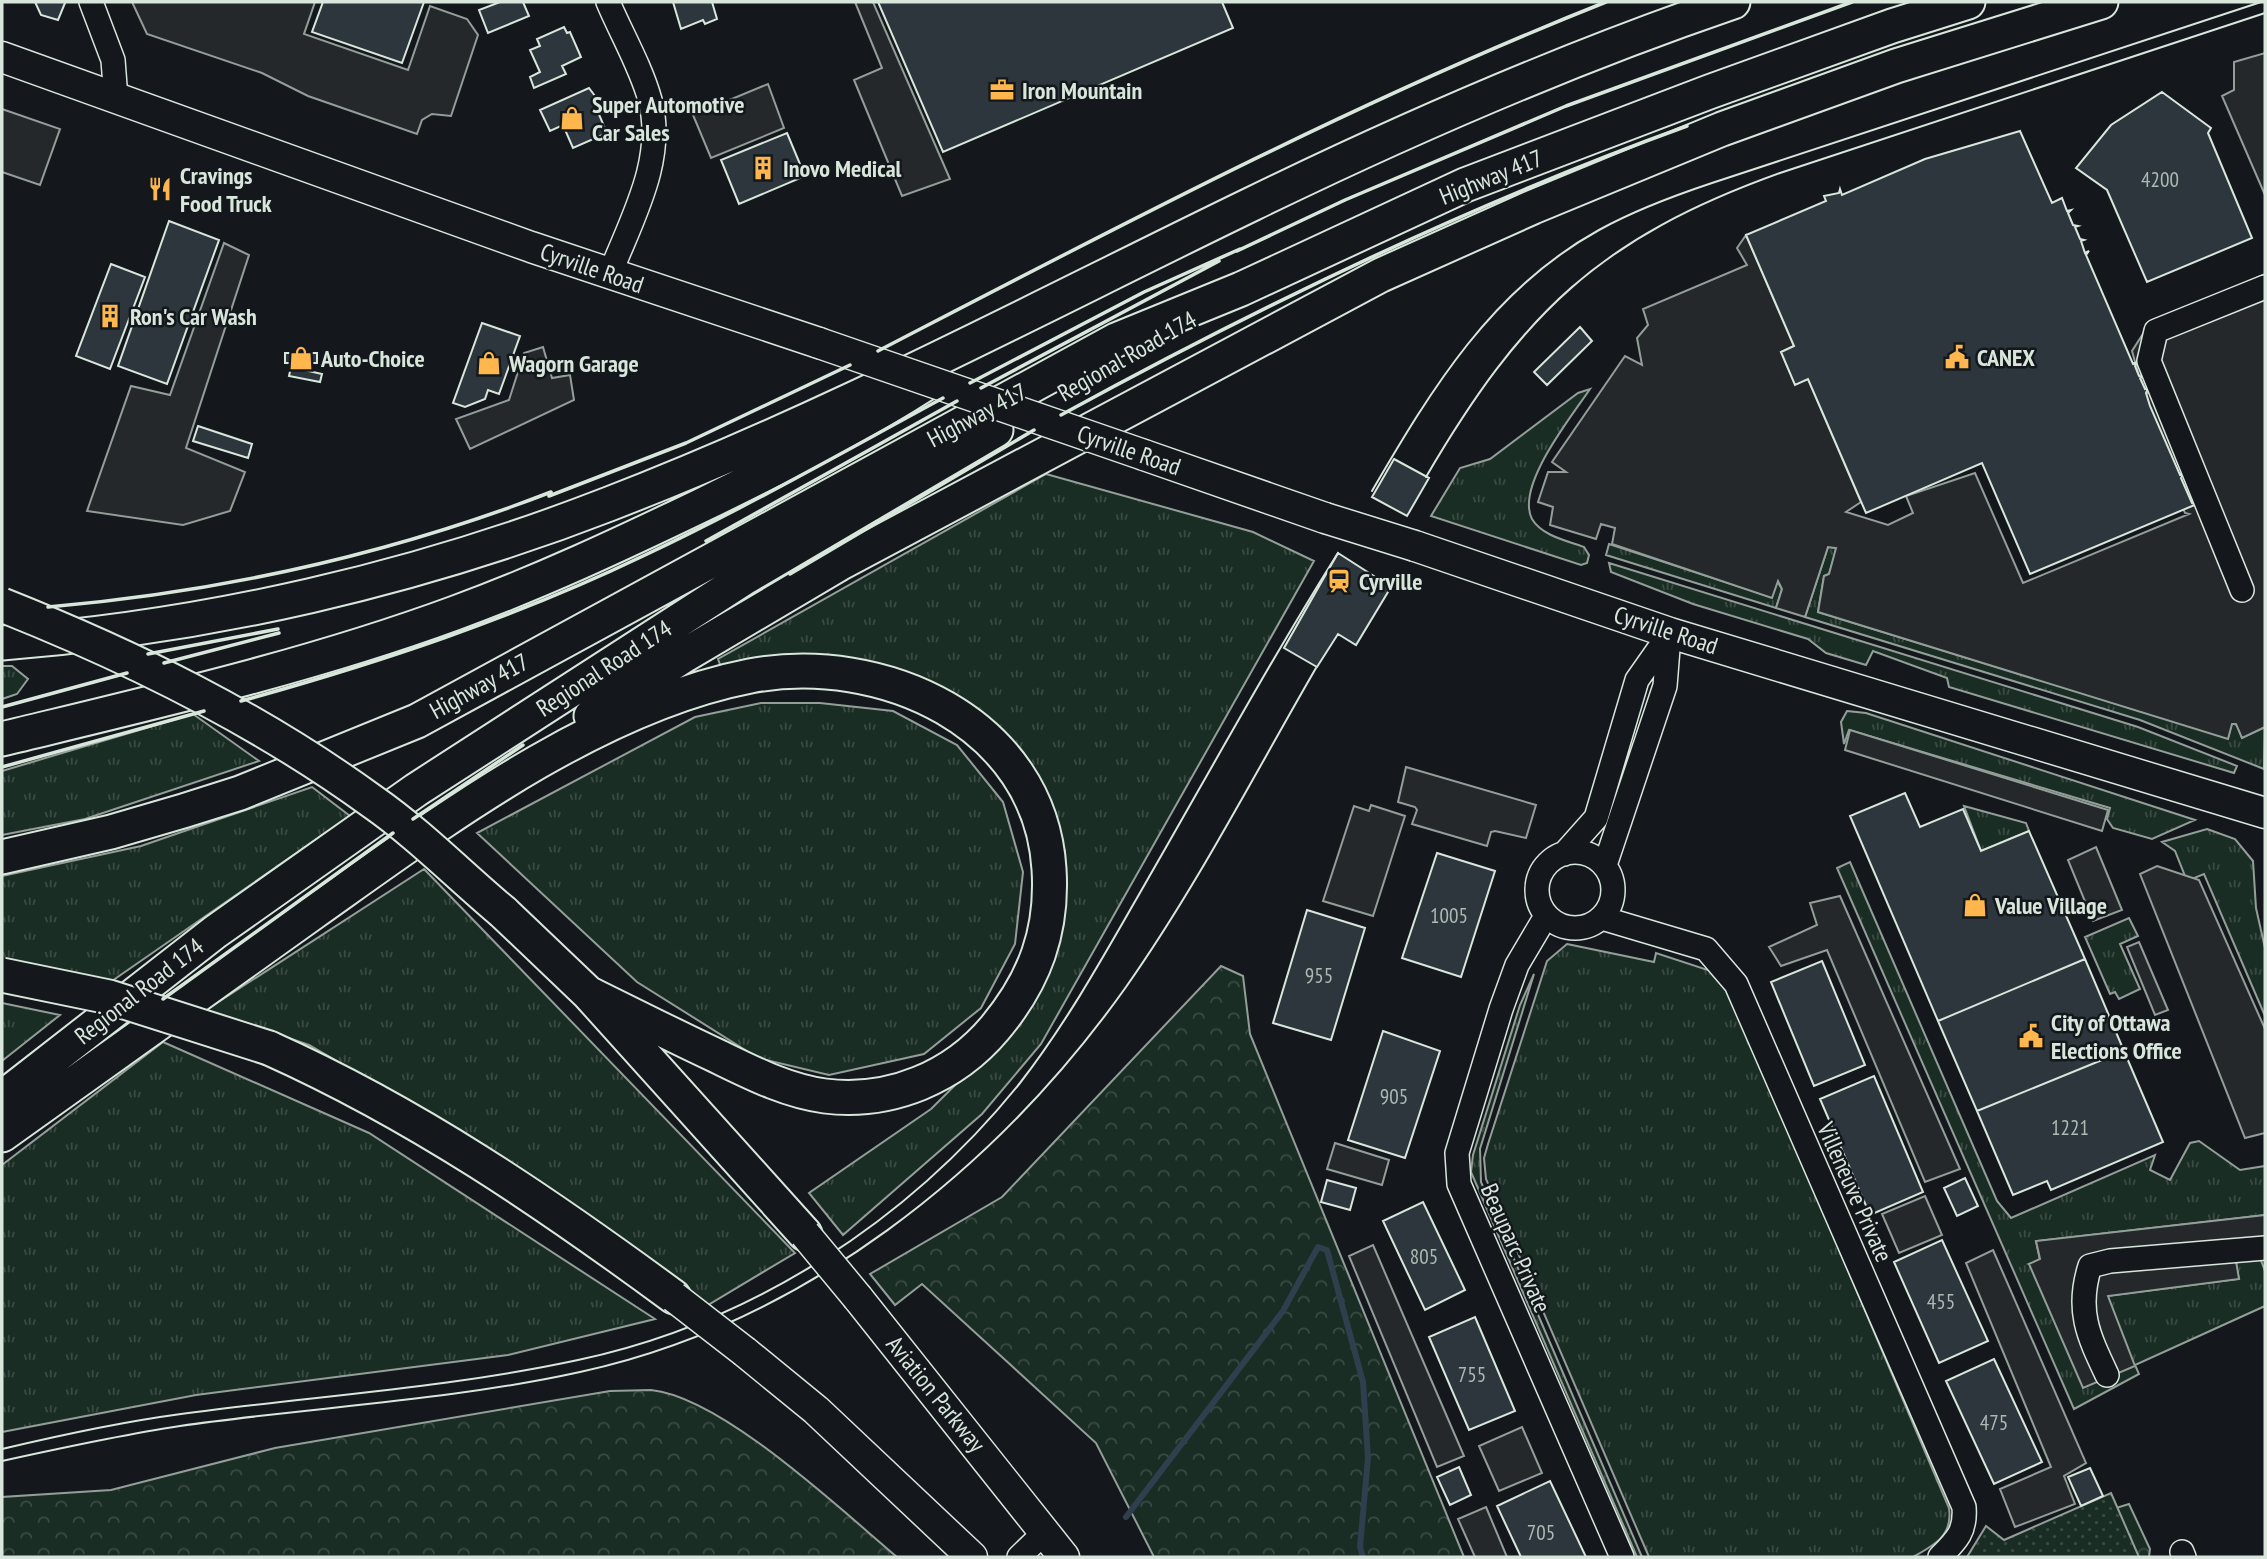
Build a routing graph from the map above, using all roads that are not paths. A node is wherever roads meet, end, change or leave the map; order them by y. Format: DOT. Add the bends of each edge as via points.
graph roads {
  1 [pos="91,2"];
  2 [pos="608,2"];
  3 [pos="1733,2"];
  4 [pos="1968,2"];
  5 [pos="2101,2"];
  6 [pos="2,57"];
  7 [pos="117,99"];
  8 [pos="610,274"];
  9 [pos="2265,287"];
  10 [pos="1241,289"];
  11 [pos="1059,300"];
  12 [pos="2242,590"];
  13 [pos="2,605"];
  14 [pos="1670,633"];
  15 [pos="2,643"];
  16 [pos="2,739"];
  17 [pos="521,771"];
  18 [pos="2265,813"];
  19 [pos="1563,854"];
  20 [pos="2,857"];
  21 [pos="1605,865"];
  22 [pos="1546,915"];
  23 [pos="1602,918"];
  24 [pos="2,975"];
  25 [pos="588,993"];
  26 [pos="2,1098"];
  27 [pos="2,1135"];
  28 [pos="805,1234"];
  29 [pos="2265,1248"];
  30 [pos="674,1297"];
  31 [pos="2107,1375"];
  32 [pos="1045,1532"];
  33 [pos="972,1557"];
  34 [pos="1018,1557"];
  35 [pos="1064,1557"];
  36 [pos="1622,1557"];
  37 [pos="1940,1557"];
  1 -- 7 [label="street" via="113,60"];
  2 -- 8 [label="street" via="650,98 653,129 651,163"];
  3 -- 11 [label="highway" via="1607,47 1403,134"];
  4 -- 10 [label="highway, Highway 417" via="1761,73 1465,185"];
  5 -- 17 [label="highway" via="1896,66 1722,129 1381,275 839,564 541,747"];
  6 -- 7 [label="main road, Cyrville Road"];
  7 -- 8 [label="main road, Cyrville Road"];
  8 -- 14 [label="main road, Cyrville Road, bridge"];
  9 -- 12 [label="street" via="2156,331 2149,361"];
  10 -- 20 [label="highway, Highway 417" via="1116,340 417,721 240,793 111,832"];
  10 -- 26 [label="highway, Regional Road 174" via="746,577 416,790 215,932"];
  11 -- 15 [label="highway" via="693,471 495,544 274,603 128,629"];
  11 -- 16 [label="highway" via="879,413 630,542 501,596 274,670"];
  13 -- 25 [label="highway, bridge" via="116,653 295,748 376,803 503,912"];
  14 -- 18 [label="main road, Cyrville Road"];
  14 -- 19 [label="street" via="1637,680 1596,818"];
  14 -- 21 [label="street" via="1665,686"];
  17 -- 25 [label="highway" via="636,713 719,684 775,672 832,673 913,691 960,716 1012,767 1042,827 1050,900 1034,970 1010,1010 965,1059 915,1086 856,1096 827,1096 791,1088"];
  17 -- 27 [label="highway" via="388,859"];
  19 -- 21 [label="street" via="1586,854"];
  19 -- 22 [label="street" via="1550,861 1537,887"];
  21 -- 23 [label="street" via="1614,894"];
  22 -- 23 [label="street" via="1572,929"];
  22 -- 36 [label="street, Beauparc Private" via="1517,965 1501,1009 1457,1153 1459,1184"];
  23 -- 37 [label="street, Villeneuve Private" via="1706,950 1736,984 1964,1507 1960,1537"];
  24 -- 30 [label="highway, bridge" via="109,997 269,1048 356,1088 475,1157"];
  25 -- 28 [label="highway"];
  28 -- 32 [label="main road, Aviation Parkway, bridge"];
  29 -- 31 [label="street" via="2090,1266 2082,1289 2086,1330"];
  30 -- 33 [label="main road, bridge" via="816,1410"];
  32 -- 34 [label="street"];
  32 -- 35 [label="main road, Aviation Parkway"];
}
